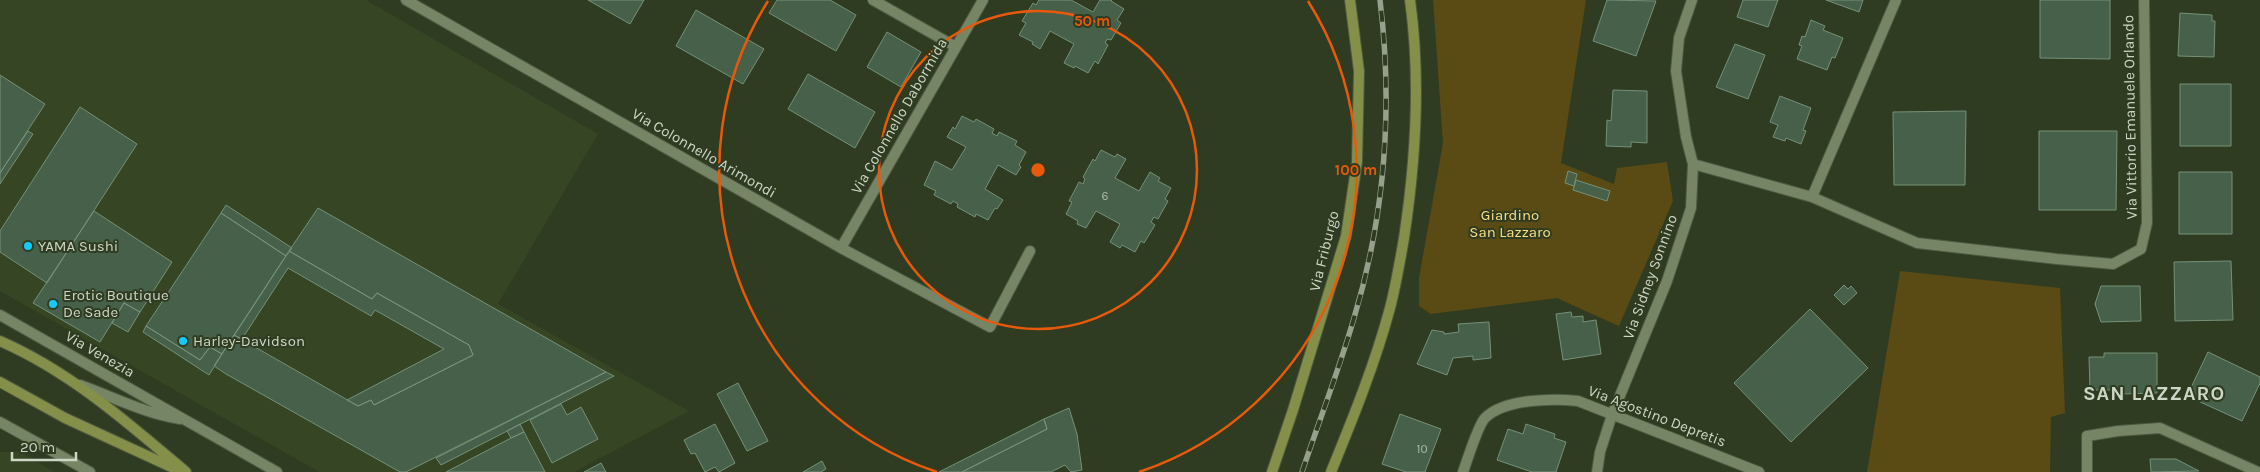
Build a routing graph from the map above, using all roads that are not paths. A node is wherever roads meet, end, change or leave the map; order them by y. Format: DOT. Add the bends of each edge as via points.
graph roads {
  1 [pos="406,0"];
  2 [pos="873,0"];
  3 [pos="983,0"];
  4 [pos="1350,0"];
  5 [pos="1410,0"];
  6 [pos="1692,0"];
  7 [pos="1896,0"];
  8 [pos="2144,0"];
  9 [pos="956,47"];
  10 [pos="1693,164"];
  11 [pos="1812,197"];
  12 [pos="841,248"];
  13 [pos="1030,251"];
  14 [pos="0,315"];
  15 [pos="0,341"];
  16 [pos="0,382"];
  17 [pos="78,385"];
  18 [pos="1612,414"];
  19 [pos="186,420"];
  20 [pos="0,422"];
  21 [pos="75,468"];
  22 [pos="90,472"];
  23 [pos="184,472"];
  24 [pos="277,472"];
  25 [pos="1272,472"];
  26 [pos="1331,472"];
  27 [pos="1462,472"];
  28 [pos="1597,472"];
  29 [pos="1759,472"];
  30 [pos="2087,472"];
  31 [pos="2258,472"];
  1 -- 12 [label="street, Via Colonnello Arimondi"];
  2 -- 9 [label="street"];
  3 -- 9 [label="street, Via Colonnello Dabormida"];
  4 -- 25 [label="street, Via Friburgo" via="1359,71 1357,162 1346,236"];
  5 -- 26 [label="street" via="1417,81 1410,200 1390,307 1370,373"];
  6 -- 10 [label="street, Via Sidney Sonnino" via="1679,38 1676,71"];
  7 -- 11 [label="street"];
  8 -- 11 [label="street, Via Vittorio Emanuele Orlando" via="2147,223 2142,249 2113,264 1917,243"];
  9 -- 12 [label="street, Via Colonnello Dabormida"];
  10 -- 11 [label="street, Via Vittorio Emanuele Orlando"];
  10 -- 18 [label="street, Via Sidney Sonnino" via="1691,208 1667,280"];
  12 -- 13 [label="street, Via Colonnello Arimondi" via="990,327"];
  14 -- 19 [label="street, Via Venezia"];
  15 -- 17 [label="street, Via Venezia"];
  16 -- 23 [label="street, Via Venezia" via="65,418"];
  17 -- 19 [label="street, Via Venezia" via="157,416"];
  17 -- 23 [label="street, Via Venezia" via="130,424"];
  18 -- 27 [label="street, Via Agostino Depretis" via="1578,401 1558,399 1508,405 1484,419"];
  18 -- 28 [label="street, Via Sidney Sonnino"];
  18 -- 29 [label="street, Via Agostino Depretis"];
  19 -- 24 [label="street, Via Venezia"];
  20 -- 21 [label="street"];
  21 -- 22 [label="street"];
  30 -- 31 [label="street" via="2087,436 2160,428"];
}
